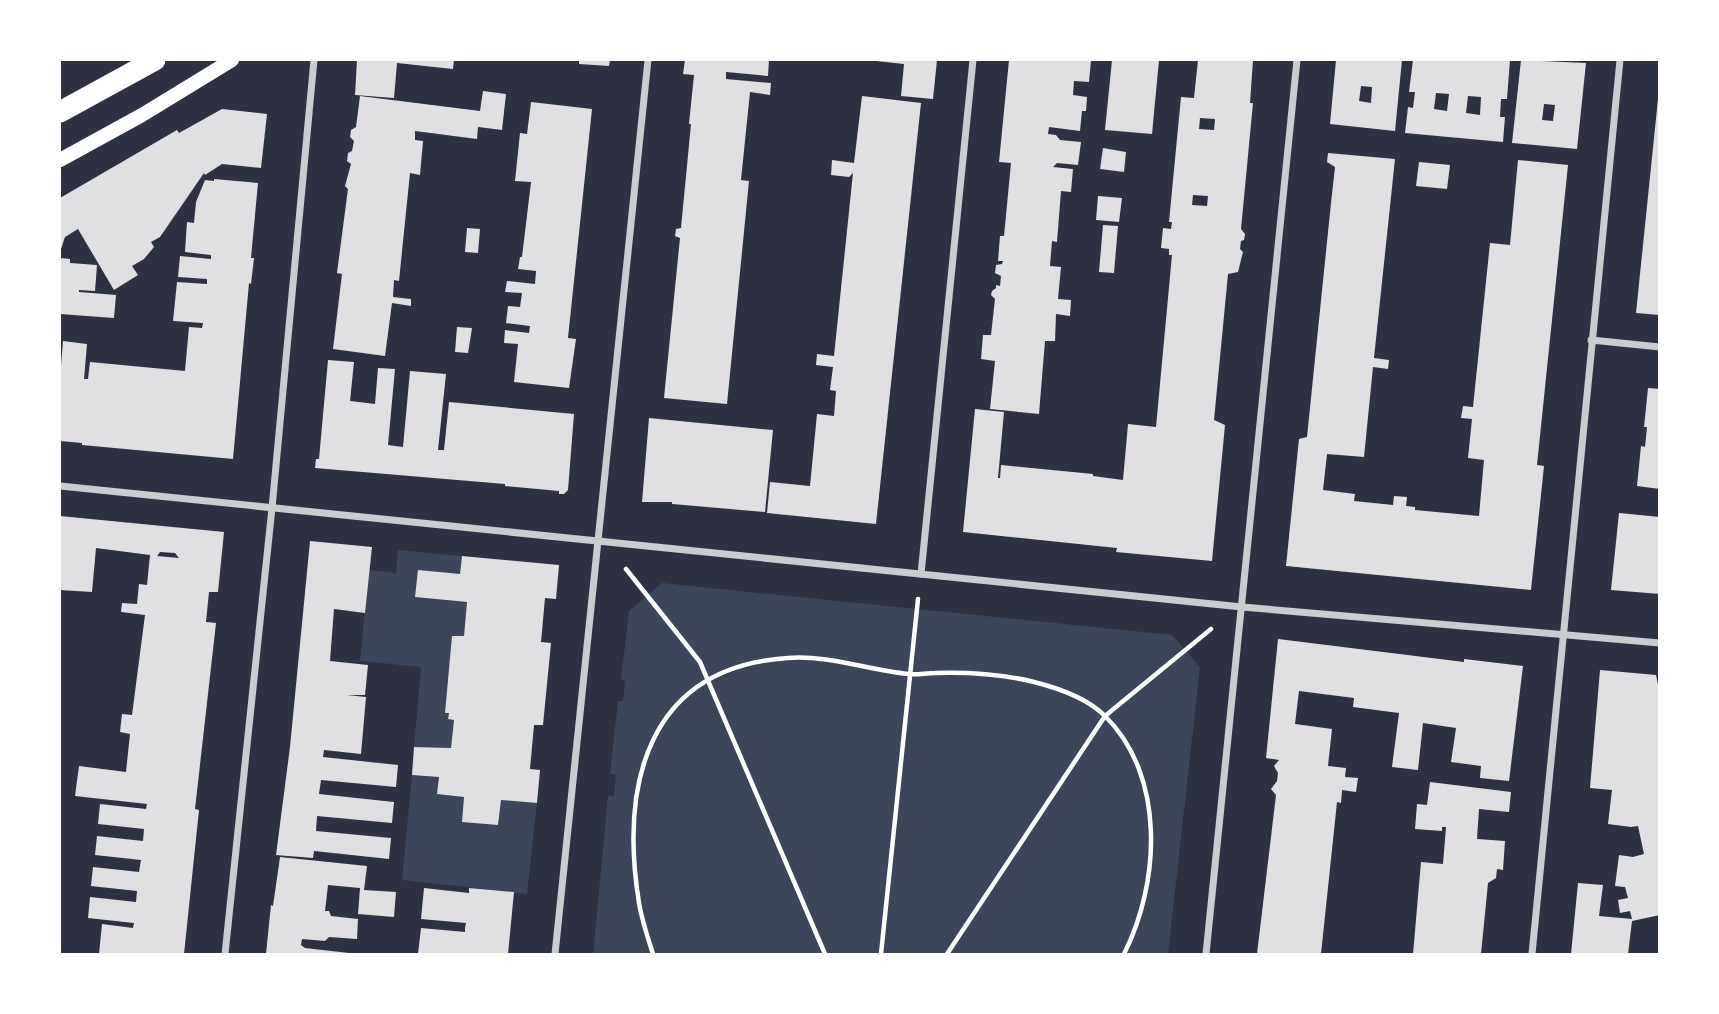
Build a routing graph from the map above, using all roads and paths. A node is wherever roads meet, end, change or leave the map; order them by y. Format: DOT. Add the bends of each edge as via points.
graph roads {
  1 [pos="155,60"];
  2 [pos="232,60"];
  3 [pos="314,60"];
  4 [pos="648,60"];
  5 [pos="973,60"];
  6 [pos="1297,60"];
  7 [pos="1620,60"];
  8 [pos="60,112"];
  9 [pos="60,160"];
  10 [pos="1591,340"];
  11 [pos="1660,347"];
  12 [pos="60,486"];
  13 [pos="272,508"];
  14 [pos="598,541"];
  15 [pos="626,569"];
  16 [pos="921,574"];
  17 [pos="918,599"];
  18 [pos="1242,607"];
  19 [pos="1211,629"];
  20 [pos="1565,636"];
  21 [pos="1660,643"];
  22 [pos="910,674"];
  23 [pos="707,679"];
  24 [pos="1105,716"];
  25 [pos="225,954"];
  26 [pos="555,954"];
  27 [pos="653,954"];
  28 [pos="825,954"];
  29 [pos="881,954"];
  30 [pos="947,954"];
  31 [pos="1125,954"];
  32 [pos="1206,954"];
  33 [pos="1532,954"];
  1 -- 8 [label="highway"];
  2 -- 9 [label="main road"];
  3 -- 13 [label="street"];
  4 -- 14 [label="street"];
  5 -- 16 [label="street"];
  6 -- 18 [label="street"];
  7 -- 10 [label="street"];
  10 -- 11 [label="street"];
  10 -- 20 [label="street"];
  12 -- 13 [label="street"];
  13 -- 14 [label="street"];
  13 -- 25 [label="street"];
  14 -- 16 [label="street"];
  14 -- 26 [label="street"];
  15 -- 23 [label="path" via="700,662"];
  16 -- 18 [label="street"];
  17 -- 22 [label="path"];
  18 -- 20 [label="street"];
  18 -- 32 [label="street"];
  19 -- 24 [label="path"];
  20 -- 21 [label="street"];
  20 -- 33 [label="street"];
  22 -- 23 [label="path" via="787,658"];
  22 -- 24 [label="path" via="968,673 1033,682 1062,691"];
  22 -- 29 [label="path"];
  23 -- 27 [label="path" via="668,713 654,735 635,809 636,878"];
  23 -- 28 [label="path"];
  24 -- 30 [label="path"];
  24 -- 31 [label="path" via="1134,755 1151,817 1146,885"];
}
